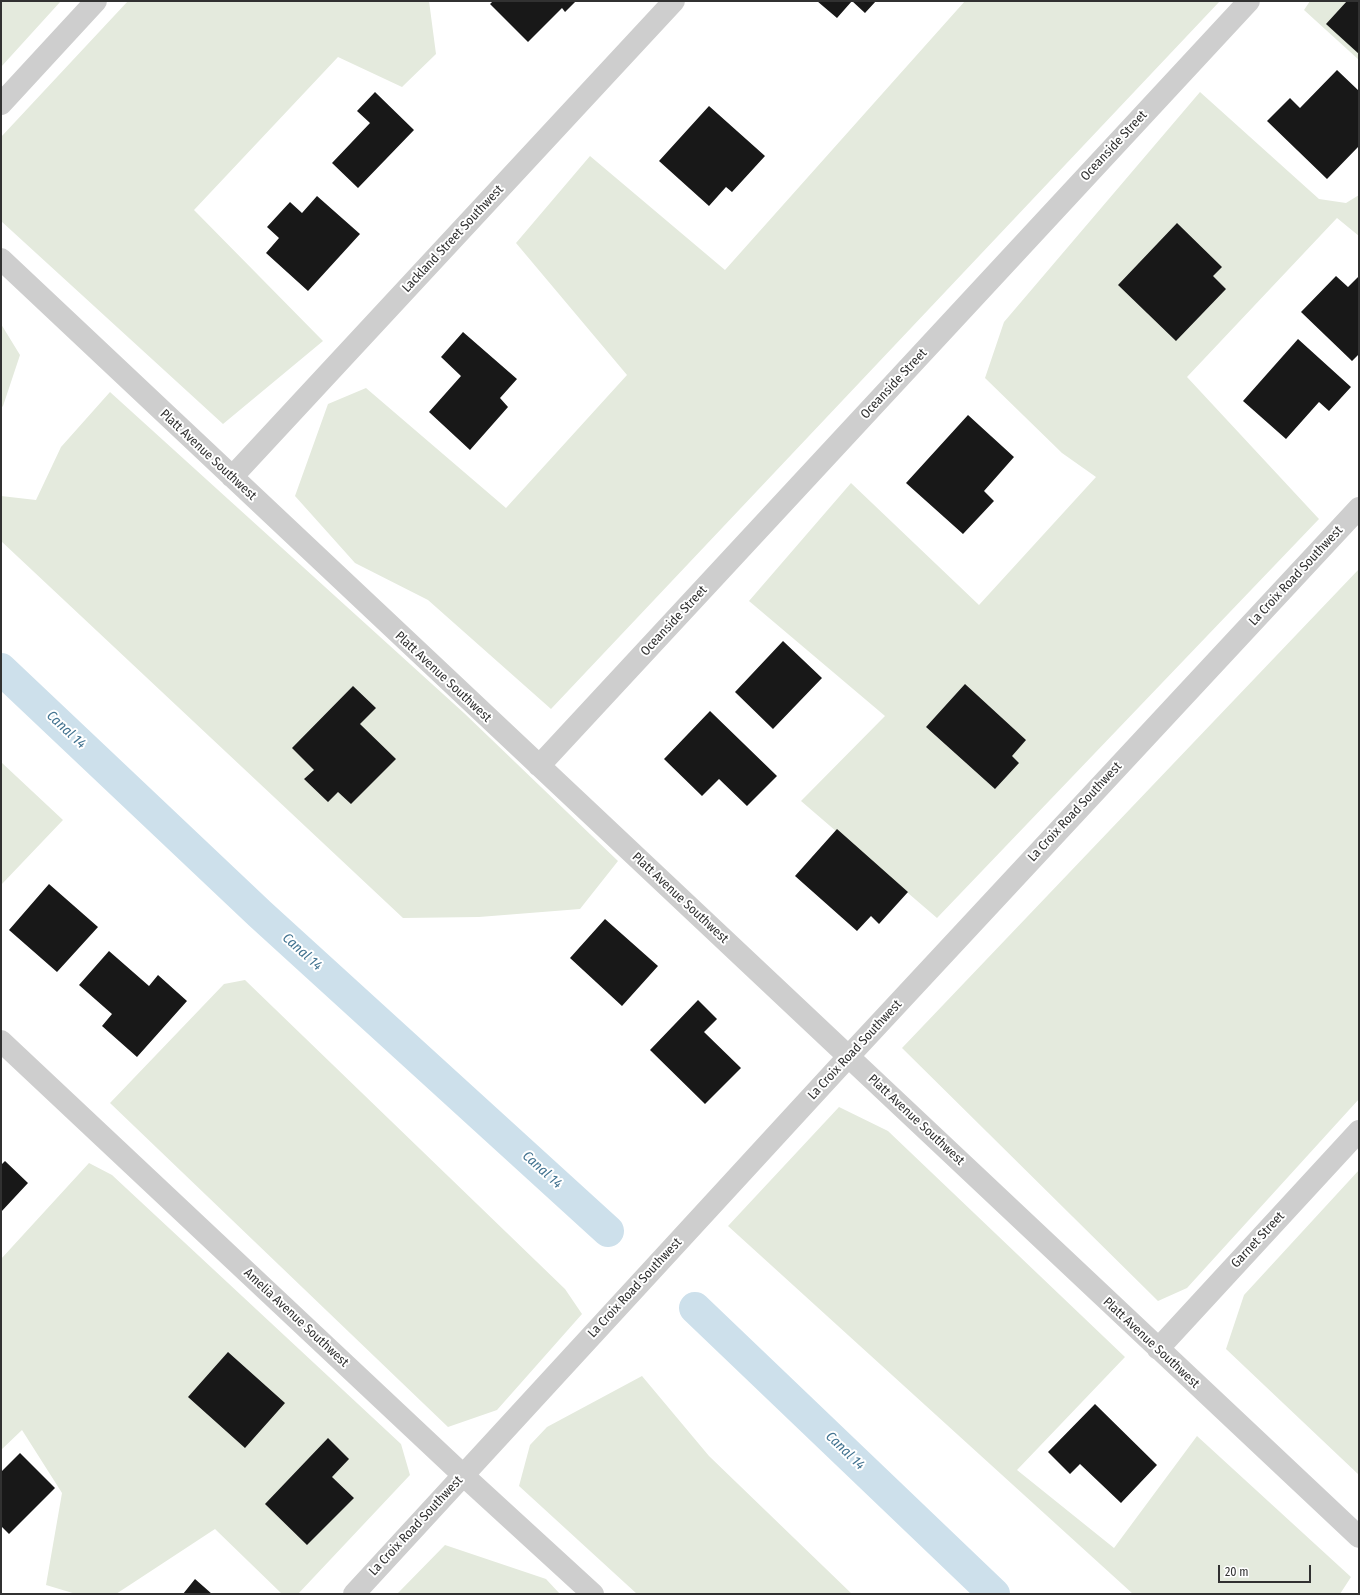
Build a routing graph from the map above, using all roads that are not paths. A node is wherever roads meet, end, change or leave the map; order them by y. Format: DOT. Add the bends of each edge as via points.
graph roads {
  1 [pos="96,1"];
  2 [pos="674,1"];
  3 [pos="1249,1"];
  4 [pos="1,104"];
  5 [pos="1,259"];
  6 [pos="232,478"];
  7 [pos="1359,508"];
  8 [pos="539,766"];
  9 [pos="1,1041"];
  10 [pos="848,1056"];
  11 [pos="1359,1131"];
  12 [pos="1158,1349"];
  13 [pos="463,1475"];
  14 [pos="1359,1537"];
  15 [pos="354,1594"];
  16 [pos="593,1594"];
  1 -- 4 [label="street"];
  2 -- 6 [label="street, Lackland Street Southwest"];
  3 -- 8 [label="street, Oceanside Street"];
  5 -- 6 [label="street, Platt Avenue Southwest"];
  6 -- 8 [label="street, Platt Avenue Southwest"];
  7 -- 10 [label="street, La Croix Road Southwest"];
  8 -- 10 [label="street, Platt Avenue Southwest"];
  9 -- 13 [label="street, Amelia Avenue Southwest"];
  10 -- 12 [label="street, Platt Avenue Southwest"];
  10 -- 13 [label="street, La Croix Road Southwest"];
  11 -- 12 [label="street, Garnet Street"];
  12 -- 14 [label="street, Platt Avenue Southwest"];
  13 -- 15 [label="street, La Croix Road Southwest"];
  13 -- 16 [label="street, Amelia Avenue Southwest"];
}
